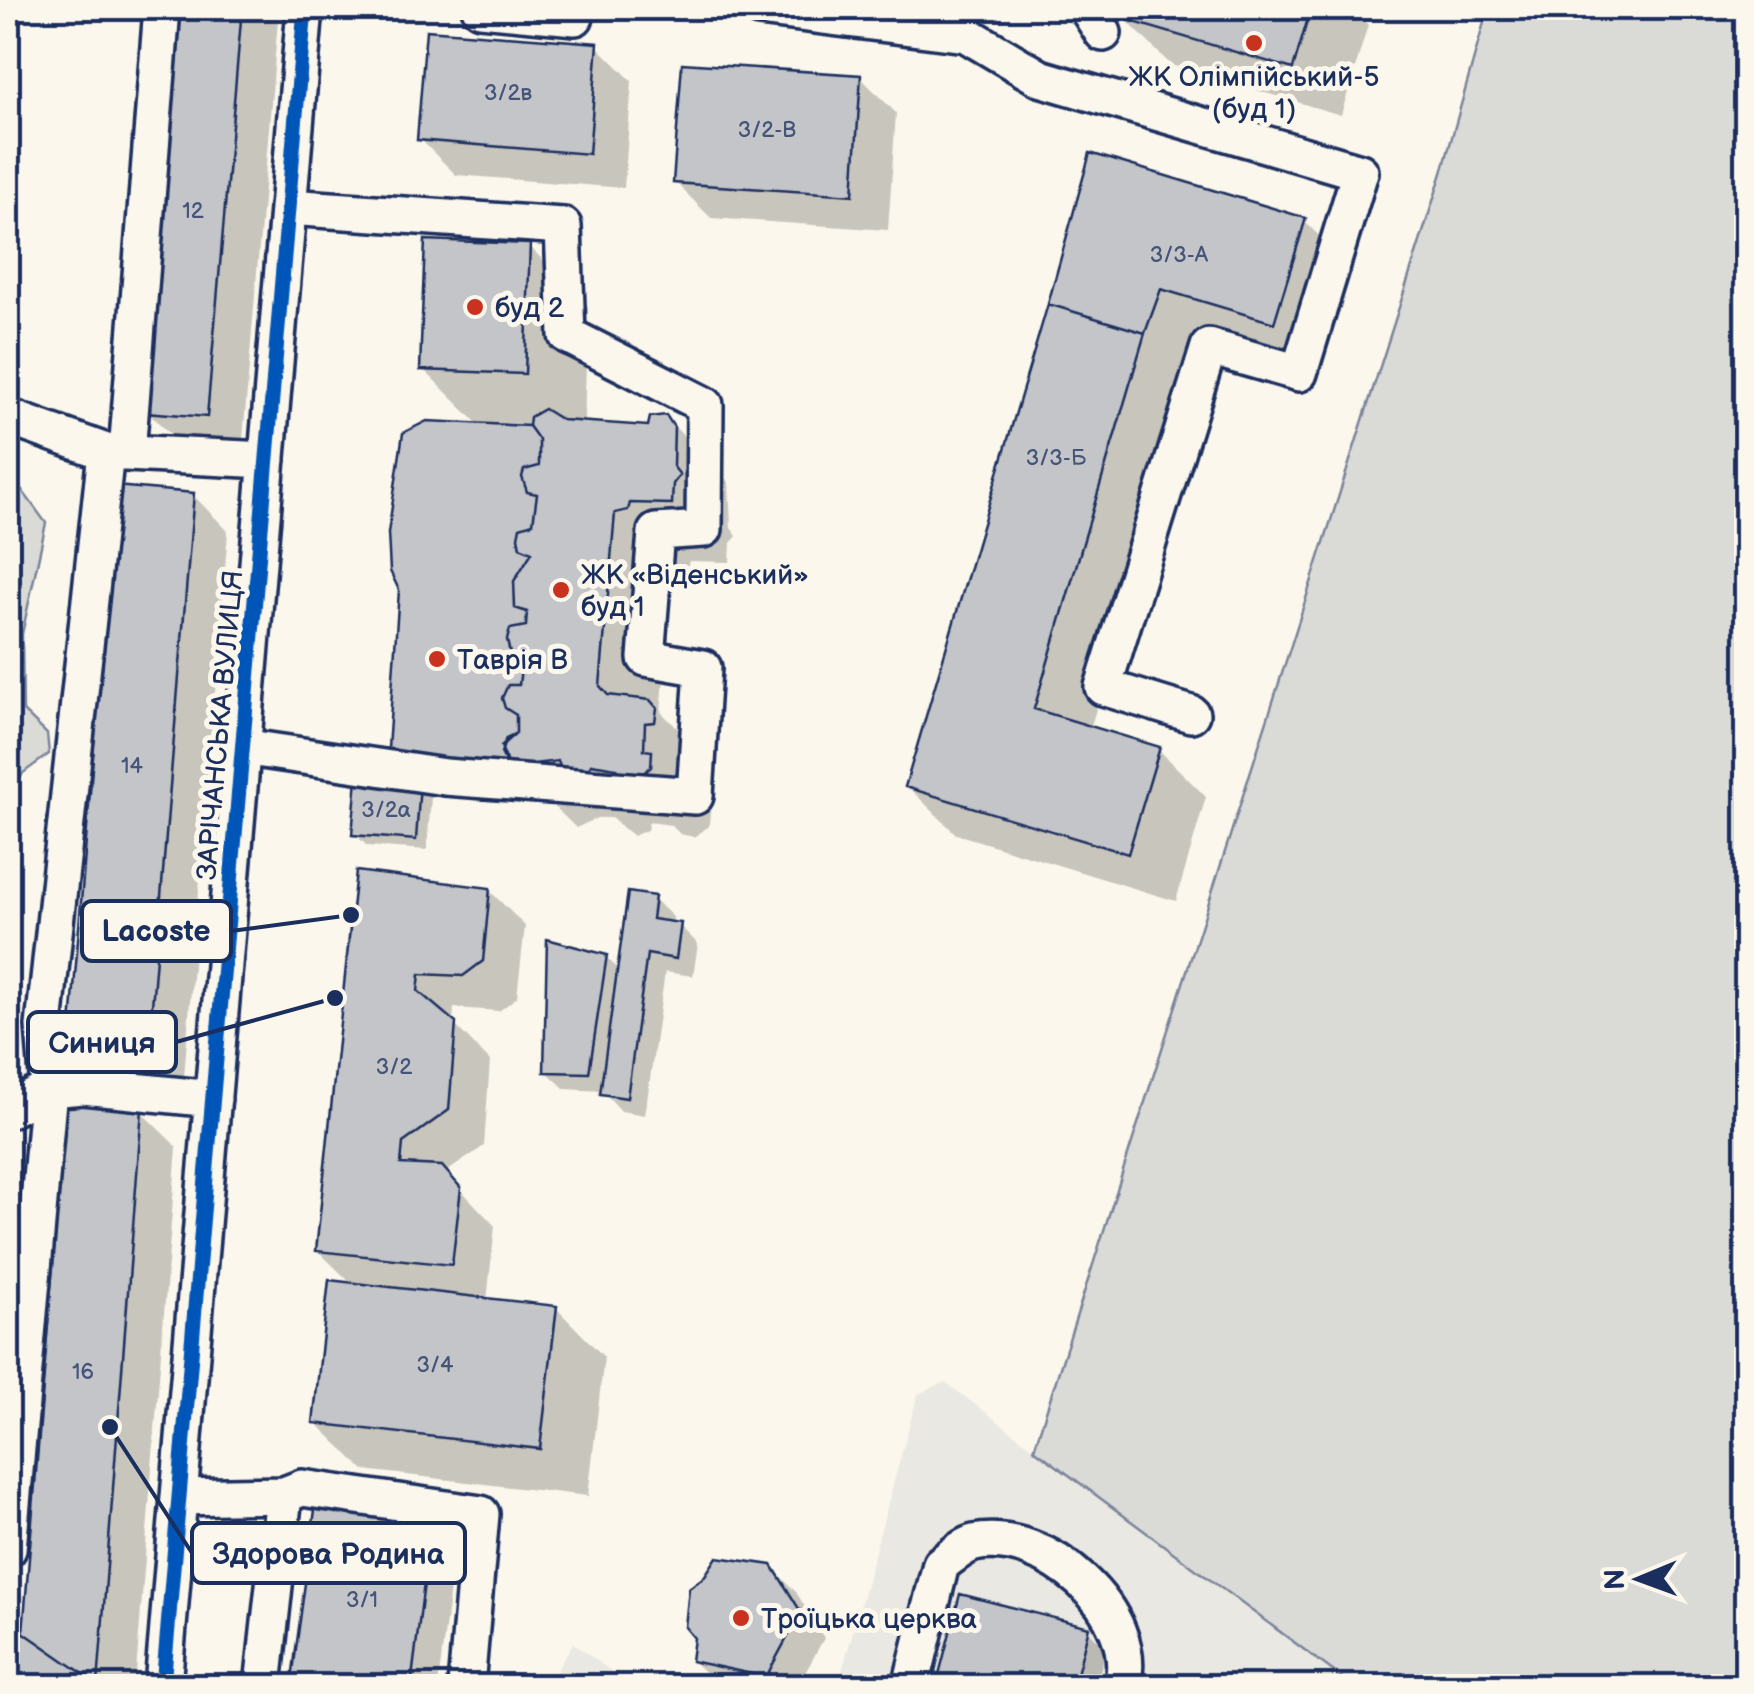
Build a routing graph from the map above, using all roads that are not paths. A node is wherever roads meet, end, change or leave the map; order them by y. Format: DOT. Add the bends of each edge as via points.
graph roads {
  1 [pos="162,8"];
  2 [pos="305,8"];
  3 [pos="480,8"];
  4 [pos="759,8"];
  5 [pos="575,18"];
  6 [pos="288,207"];
  7 [pos="8,418"];
  8 [pos="117,452"];
  9 [pos="267,460"];
  10 [pos="1191,714"];
  11 [pos="242,748"];
  12 [pos="50,1090"];
  13 [pos="213,1100"];
  14 [pos="8,1110"];
  15 [pos="284,1495"];
  16 [pos="179,1497"];
  17 [pos="8,1550"];
  18 [pos="163,1686"];
  19 [pos="263,1686"];
  20 [pos="466,1686"];
  21 [pos="911,1686"];
  22 [pos="1122,1686"];
  1 -- 8 [label="street"];
  2 -- 6 [label="street, ЗАРІЧАНСЬКА ВУЛИЦЯ"];
  3 -- 5 [label="street"];
  4 -- 10 [label="street" via="966,34 1040,78 1360,172 1300,374 1210,348 1103,687"];
  6 -- 9 [label="street, ЗАРІЧАНСЬКА ВУЛИЦЯ"];
  6 -- 11 [label="street" via="563,226 567,335 705,405 704,529 656,532 646,658 703,668 695,796 445,776"];
  7 -- 8 [label="street"];
  8 -- 9 [label="street"];
  8 -- 12 [label="street" via="44,1026"];
  9 -- 11 [label="street, ЗАРІЧАНСЬКА ВУЛИЦЯ"];
  11 -- 13 [label="street, ЗАРІЧАНСЬКА ВУЛИЦЯ"];
  12 -- 13 [label="street" via="82,1086"];
  12 -- 14 [label="street"];
  12 -- 17 [label="street"];
  13 -- 16 [label="street, ЗАРІЧАНСЬКА ВУЛИЦЯ"];
  15 -- 16 [label="street"];
  15 -- 19 [label="street"];
  15 -- 20 [label="street" via="302,1488 482,1514"];
  16 -- 18 [label="street, ЗАРІЧАНСЬКА ВУЛИЦЯ"];
  21 -- 22 [label="street" via="941,1564 971,1544 1004,1542 1054,1561 1116,1621"];
}
